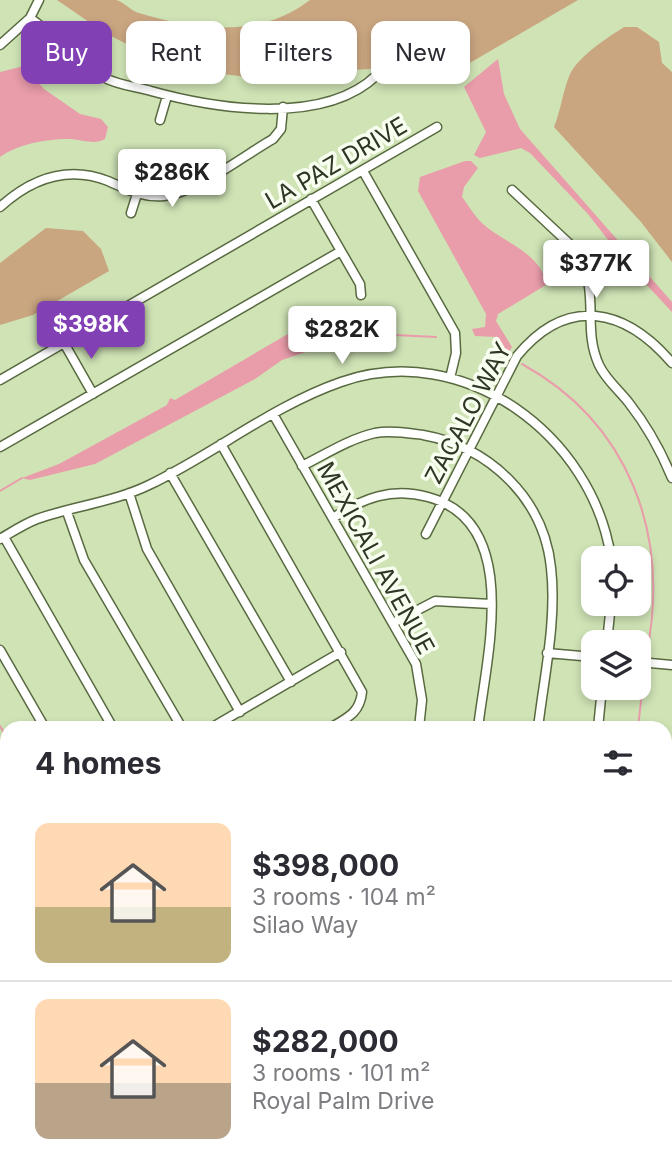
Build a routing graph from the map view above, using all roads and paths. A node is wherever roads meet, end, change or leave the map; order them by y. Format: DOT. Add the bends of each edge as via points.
graph roads {
  1 [pos="39,0"];
  2 [pos="30,18"];
  3 [pos="0,45"];
  4 [pos="371,79"];
  5 [pos="167,96"];
  6 [pos="283,107"];
  7 [pos="160,120"];
  8 [pos="437,127"];
  9 [pos="363,170"];
  10 [pos="512,190"];
  11 [pos="137,194"];
  12 [pos="311,199"];
  13 [pos="0,207"];
  14 [pos="131,213"];
  15 [pos="341,251"];
  16 [pos="361,295"];
  17 [pos="591,314"];
  18 [pos="64,343"];
  19 [pos="672,363"];
  20 [pos="450,378"];
  21 [pos="0,380"];
  22 [pos="93,394"];
  23 [pos="497,396"];
  24 [pos="273,414"];
  25 [pos="221,444"];
  26 [pos="0,447"];
  27 [pos="469,449"];
  28 [pos="302,466"];
  29 [pos="170,473"];
  30 [pos="672,478"];
  31 [pos="129,493"];
  32 [pos="441,502"];
  33 [pos="66,512"];
  34 [pos="333,518"];
  35 [pos="426,534"];
  36 [pos="2,538"];
  37 [pos="608,546"];
  38 [pos="491,604"];
  39 [pos="393,623"];
  40 [pos="0,650"];
  41 [pos="341,652"];
  42 [pos="547,653"];
  43 [pos="581,656"];
  44 [pos="651,663"];
  45 [pos="672,665"];
  46 [pos="291,682"];
  47 [pos="601,700"];
  48 [pos="240,712"];
  49 [pos="41,721"];
  50 [pos="109,721"];
  51 [pos="178,721"];
  52 [pos="224,721"];
  53 [pos="342,721"];
  54 [pos="419,721"];
  55 [pos="479,721"];
  56 [pos="539,721"];
  57 [pos="599,721"];
  1 -- 2 [label="street"];
  2 -- 3 [label="street"];
  2 -- 5 [label="street" via="107,79"];
  4 -- 6 [label="street" via="340,100"];
  5 -- 6 [label="street" via="228,109"];
  5 -- 7 [label="street"];
  6 -- 11 [label="street" via="281,129 273,139 181,192"];
  8 -- 9 [label="street, LA PAZ DRIVE"];
  9 -- 12 [label="street, LA PAZ DRIVE"];
  9 -- 20 [label="street" via="455,333"];
  10 -- 17 [label="street" via="576,250 592,287"];
  11 -- 13 [label="street" via="91,176 57,175 22,188"];
  11 -- 14 [label="street"];
  12 -- 15 [label="street"];
  12 -- 18 [label="street, LA PAZ DRIVE"];
  15 -- 16 [label="street" via="360,284"];
  15 -- 22 [label="street"];
  17 -- 19 [label="street" via="639,330"];
  17 -- 23 [label="street, ZACALO WAY" via="561,321 536,335 517,356"];
  17 -- 30 [label="street" via="592,346 599,366 652,436"];
  18 -- 21 [label="street, LA PAZ DRIVE"];
  18 -- 22 [label="street"];
  20 -- 23 [label="street"];
  20 -- 24 [label="street" via="368,375 314,392"];
  22 -- 26 [label="street"];
  23 -- 27 [label="street, ZACALO WAY"];
  23 -- 37 [label="street" via="530,418 577,467 601,514"];
  24 -- 25 [label="street"];
  24 -- 28 [label="street, MEXICALI AVENUE"];
  25 -- 29 [label="street"];
  25 -- 41 [label="street"];
  27 -- 28 [label="street" via="419,434 377,433"];
  27 -- 32 [label="street, ZACALO WAY"];
  27 -- 42 [label="street" via="505,474 531,507 540,527 552,577"];
  28 -- 34 [label="street, MEXICALI AVENUE"];
  29 -- 31 [label="street"];
  29 -- 46 [label="street"];
  31 -- 33 [label="street"];
  31 -- 48 [label="street" via="148,549"];
  32 -- 34 [label="street" via="411,493 384,494"];
  32 -- 35 [label="street, ZACALO WAY"];
  32 -- 38 [label="street" via="459,513 482,541 493,581"];
  33 -- 36 [label="street" via="38,519"];
  33 -- 51 [label="street" via="84,560"];
  34 -- 39 [label="street, MEXICALI AVENUE"];
  36 -- 50 [label="street"];
  38 -- 39 [label="street" via="435,601"];
  38 -- 55 [label="street"];
  39 -- 54 [label="street, MEXICALI AVENUE" via="421,682"];
  40 -- 49 [label="street"];
  41 -- 46 [label="street"];
  41 -- 53 [label="street" via="362,692 361,704"];
  42 -- 43 [label="street"];
  42 -- 56 [label="street"];
  44 -- 45 [label="street"];
  46 -- 48 [label="street"];
  47 -- 57 [label="street"];
  48 -- 52 [label="street"];
}
